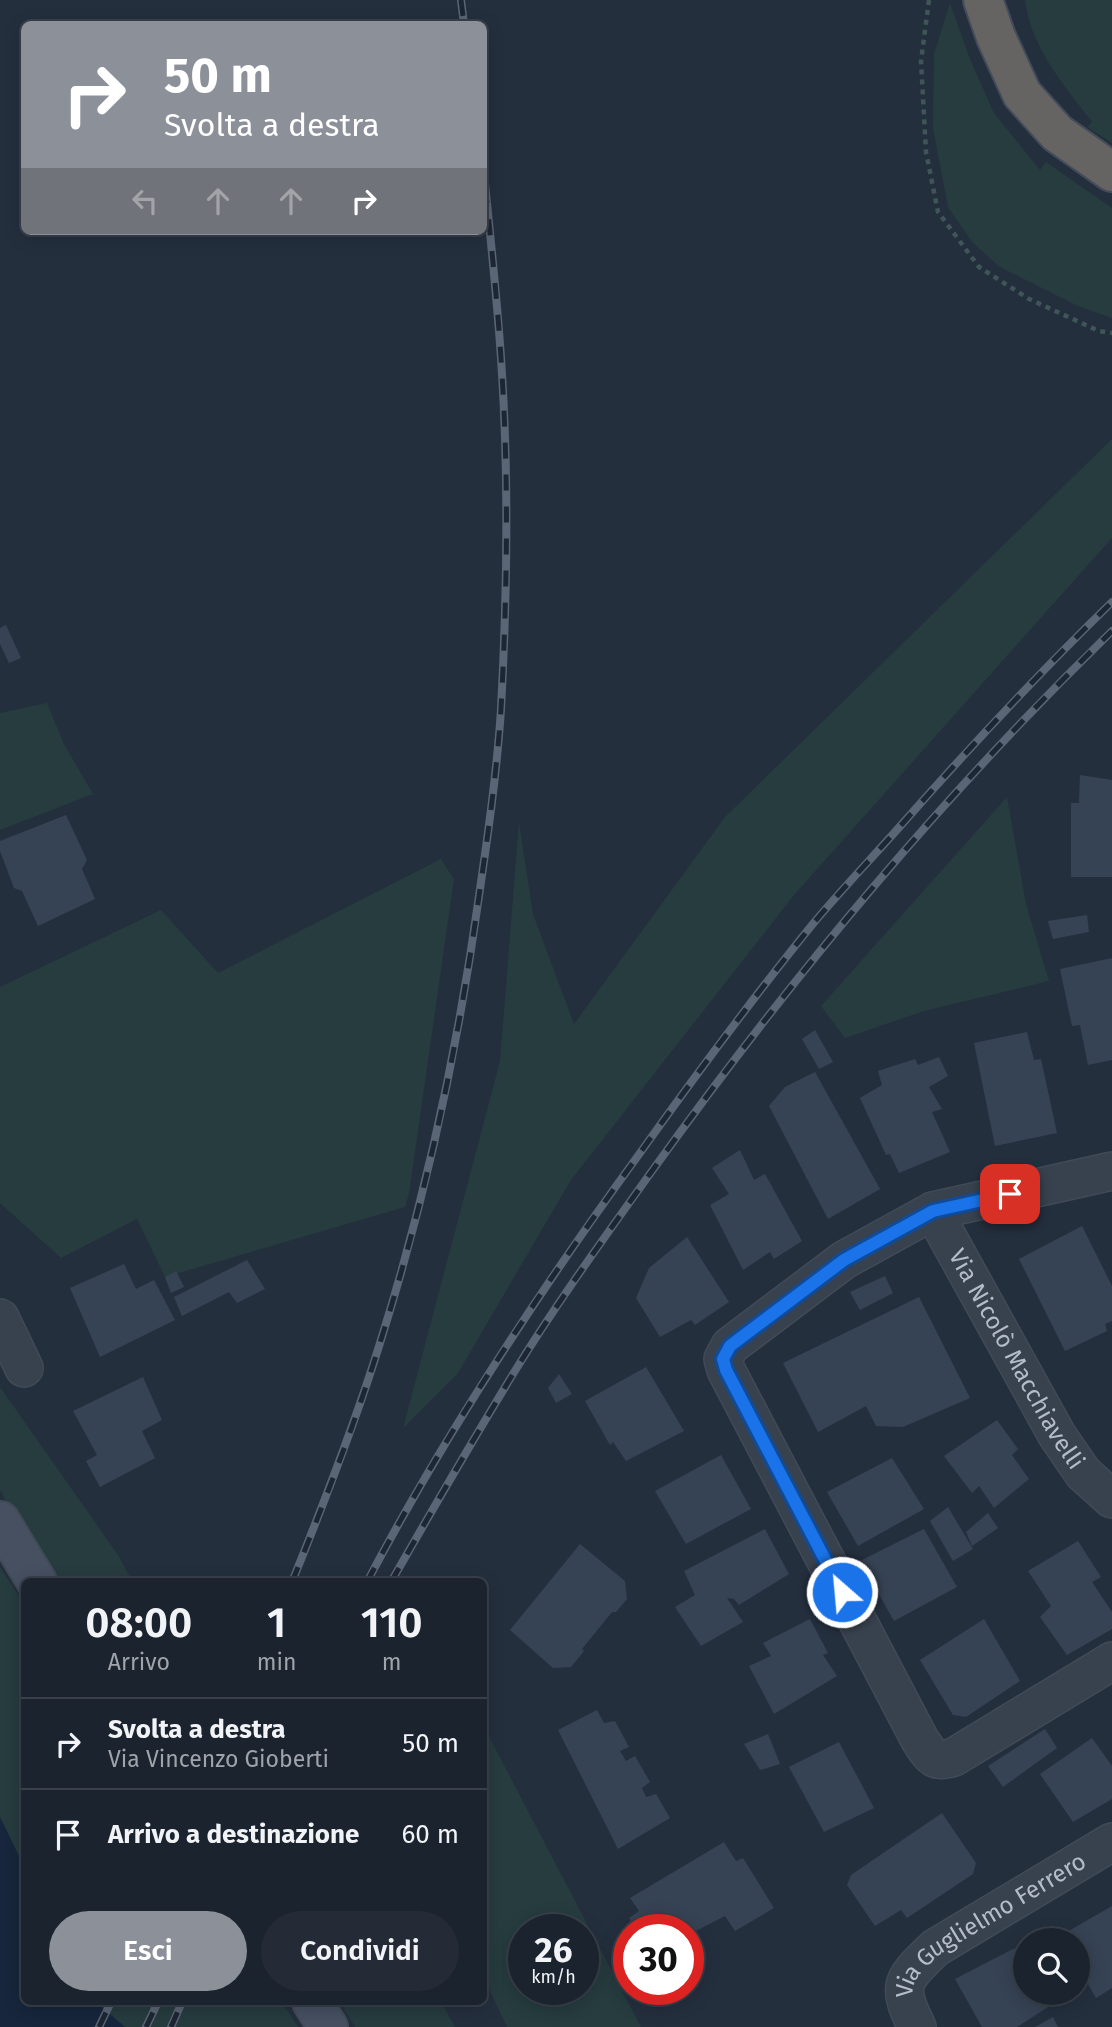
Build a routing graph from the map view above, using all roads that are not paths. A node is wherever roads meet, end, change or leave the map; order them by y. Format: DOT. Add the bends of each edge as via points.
graph roads {
  1 [pos="986,3"];
  2 [pos="1112,172"];
  3 [pos="1112,1171"];
  4 [pos="933,1211"];
  5 [pos="0,1318"];
  6 [pos="24,1368"];
  7 [pos="1112,1499"];
  8 [pos="0,1521"];
  9 [pos="35,1578"];
  10 [pos="1112,1661"];
  11 [pos="1112,1842"];
  12 [pos="314,2005"];
  13 [pos="328,2027"];
  14 [pos="917,2027"];
  1 -- 2 [label="highway" via="1022,94 1057,133"];
  3 -- 4 [label="street"];
  4 -- 7 [label="street, Via Nicolò Macchiavelli" via="1057,1435 1083,1473"];
  4 -- 10 [label="street" via="844,1260 730,1346 723,1359 726,1370 932,1758 954,1757"];
  5 -- 6 [label="street"];
  8 -- 9 [label="main road"];
  11 -- 14 [label="street, Via Guglielmo Ferrero" via="935,1948 912,1970 903,1989"];
  12 -- 13 [label="main road"];
}
